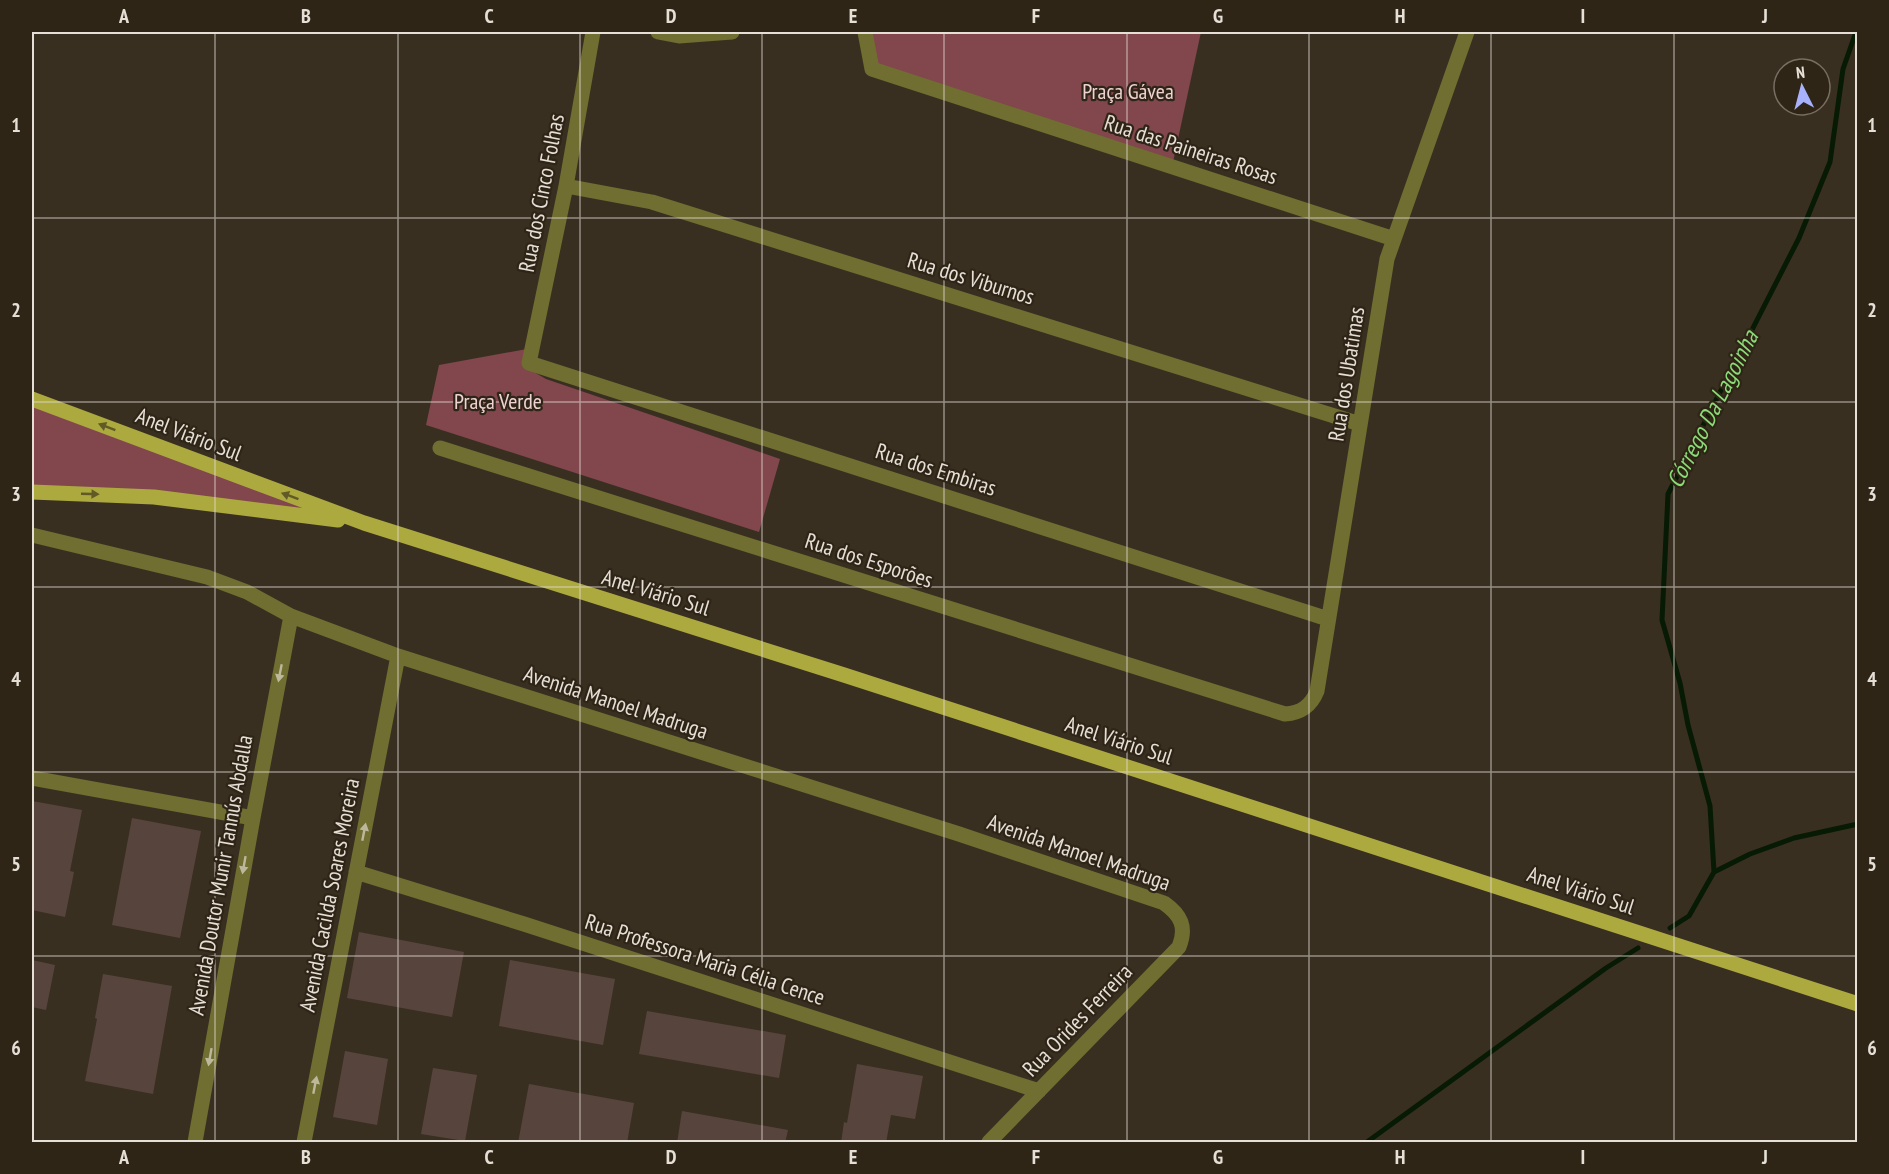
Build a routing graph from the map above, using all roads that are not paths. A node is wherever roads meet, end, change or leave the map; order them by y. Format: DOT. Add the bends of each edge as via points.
graph roads {
  1 [pos="593,32"];
  2 [pos="658,32"];
  3 [pos="732,32"];
  4 [pos="865,32"];
  5 [pos="1467,32"];
  6 [pos="566,186"];
  7 [pos="1394,239"];
  8 [pos="529,363"];
  9 [pos="32,399"];
  10 [pos="1360,424"];
  11 [pos="440,448"];
  12 [pos="32,492"];
  13 [pos="364,523"];
  14 [pos="32,536"];
  15 [pos="291,616"];
  16 [pos="1328,619"];
  17 [pos="398,656"];
  18 [pos="1285,714"];
  19 [pos="32,778"];
  20 [pos="253,818"];
  21 [pos="356,872"];
  22 [pos="1181,922"];
  23 [pos="1857,1004"];
  24 [pos="1039,1091"];
  25 [pos="195,1143"];
  26 [pos="304,1143"];
  27 [pos="989,1143"];
  1 -- 6 [label="street, Rua dos Cinco Folhas"];
  2 -- 3 [label="street" via="679,36"];
  4 -- 7 [label="street, Rua das Paineiras Rosas" via="872,69"];
  5 -- 7 [label="street, Rua dos Ubatimas"];
  6 -- 8 [label="street, Rua dos Cinco Folhas"];
  6 -- 10 [label="street, Rua dos Viburnos" via="652,202"];
  7 -- 10 [label="street, Rua dos Ubatimas" via="1387,259"];
  8 -- 16 [label="street, Rua dos Embiras"];
  13 -- 9 [label="main road, Anel Viário Sul, one-way"];
  10 -- 16 [label="street, Rua dos Ubatimas"];
  11 -- 18 [label="street, Rua dos Esporões"];
  12 -- 13 [label="main road, Anel Viário Sul, one-way" via="153,497"];
  13 -- 23 [label="main road, Anel Viário Sul" via="856,678"];
  14 -- 15 [label="street, Avenida Manoel Madruga" via="207,577"];
  15 -- 17 [label="street, Avenida Manoel Madruga"];
  15 -- 20 [label="street, Avenida Doutor Munir Tannús Abdalla, one-way"];
  16 -- 18 [label="street, Rua dos Ubatimas" via="1317,692 1312,702 1295,714"];
  21 -- 17 [label="street, Avenida Cacilda Soares Moreira, one-way"];
  17 -- 22 [label="street, Avenida Manoel Madruga" via="1164,903"];
  19 -- 20 [label="street"];
  20 -- 25 [label="street, Avenida Doutor Munir Tannús Abdalla, one-way"];
  21 -- 24 [label="street, Rua Professora Maria Célia Cence"];
  26 -- 21 [label="street, Avenida Cacilda Soares Moreira, one-way"];
  22 -- 24 [label="street, Rua Orides Ferreira" via="1184,935 1179,947"];
  24 -- 27 [label="street, Rua Orides Ferreira"];
}
